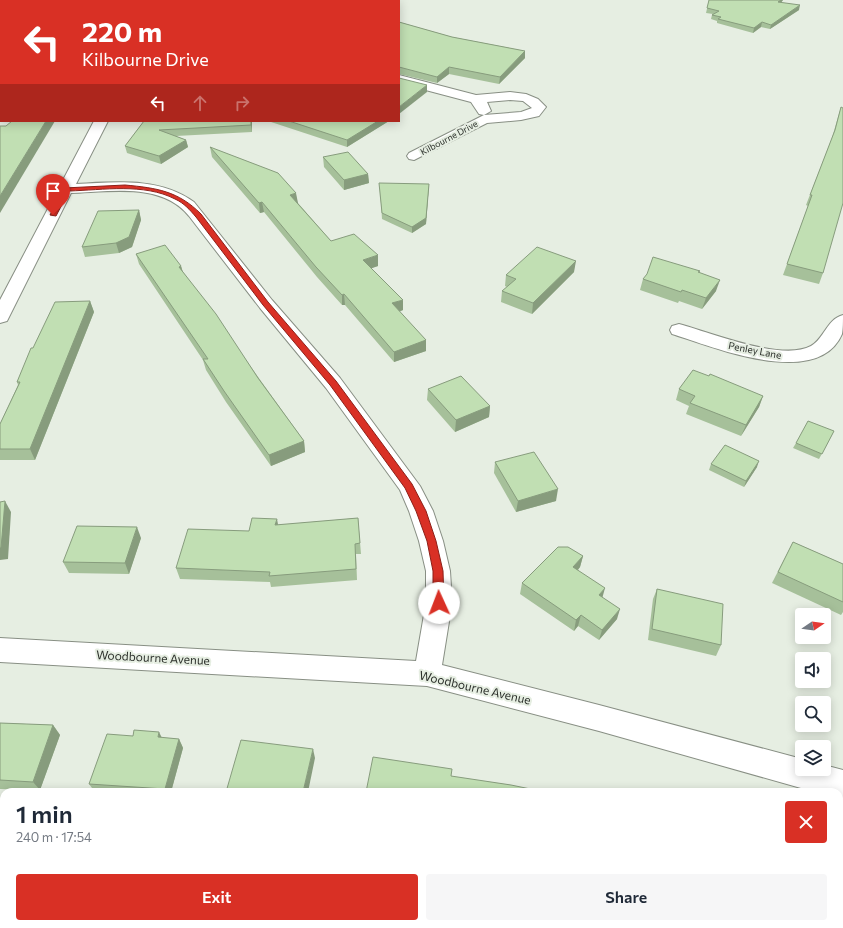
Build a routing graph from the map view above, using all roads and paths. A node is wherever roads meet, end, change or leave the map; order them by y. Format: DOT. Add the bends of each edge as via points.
graph roads {
  1 [pos="400,79"];
  2 [pos="476,99"];
  3 [pos="484,119"];
  4 [pos="100,122"];
  5 [pos="414,156"];
  6 [pos="67,189"];
  7 [pos="0,317"];
  8 [pos="843,321"];
  9 [pos="679,330"];
  10 [pos="0,650"];
  11 [pos="426,674"];
  12 [pos="843,785"];
  1 -- 2 [label="street, Kilbourne Drive"];
  2 -- 3 [label="street, Kilbourne Drive" via="482,105 486,116"];
  2 -- 3 [label="street, Kilbourne Drive" via="522,97 530,99 539,107 534,113 521,116"];
  3 -- 5 [label="street, Kilbourne Drive"];
  4 -- 6 [label="street"];
  6 -- 7 [label="street"];
  6 -- 11 [label="street" via="151,189 187,203 266,304 333,383 387,455 409,486 421,511 432,541 438,571 439,603"];
  8 -- 9 [label="street, Penley Lane" via="817,351 790,356 741,349"];
  10 -- 11 [label="street, Woodbourne Avenue"];
  11 -- 12 [label="street, Woodbourne Avenue"];
}
